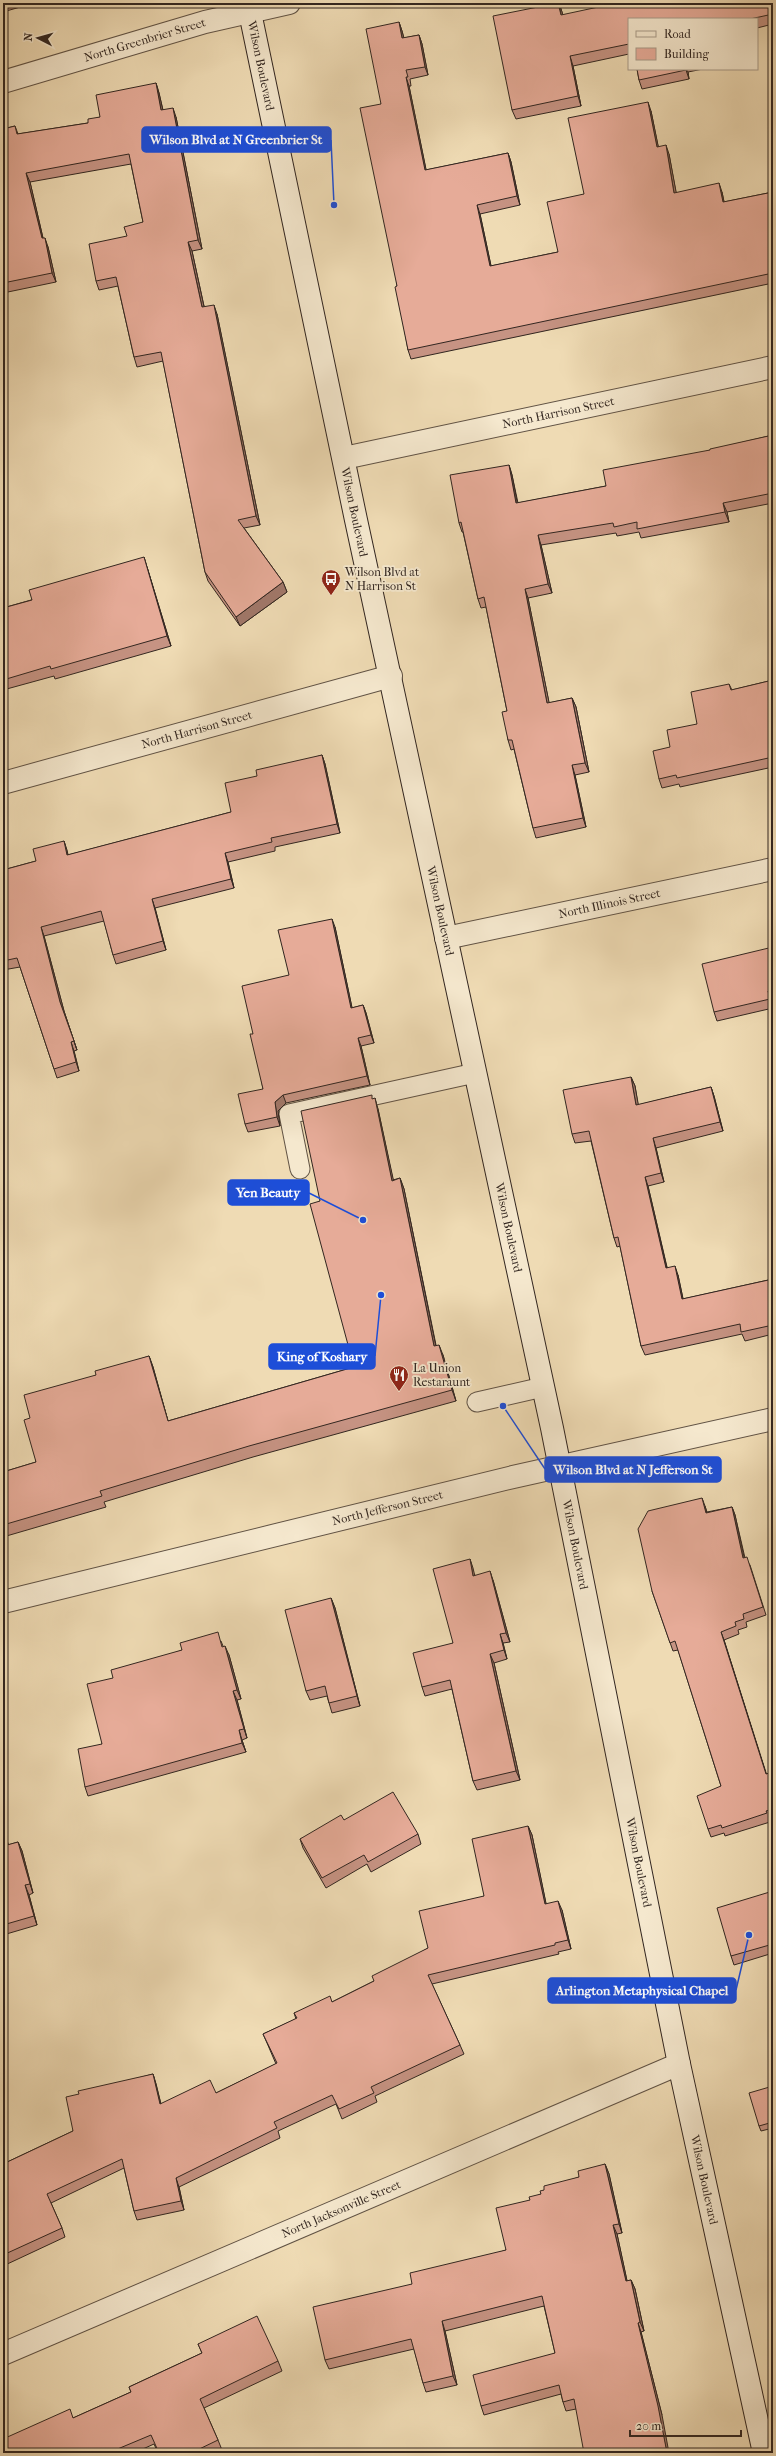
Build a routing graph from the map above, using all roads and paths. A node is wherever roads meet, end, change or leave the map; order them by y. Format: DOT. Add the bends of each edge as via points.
graph roads {
  1 [pos="288,3"];
  2 [pos="249,7"];
  3 [pos="3,82"];
  4 [pos="773,367"];
  5 [pos="344,458"];
  6 [pos="391,676"];
  7 [pos="3,783"];
  8 [pos="773,869"];
  9 [pos="446,938"];
  10 [pos="476,1073"];
  11 [pos="300,1169"];
  12 [pos="543,1387"];
  13 [pos="477,1402"];
  14 [pos="773,1419"];
  15 [pos="560,1466"];
  16 [pos="3,1602"];
  17 [pos="679,2064"];
  18 [pos="3,2354"];
  19 [pos="764,2453"];
  1 -- 2 [label="street, North Greenbrier Street"];
  2 -- 3 [label="street, North Greenbrier Street"];
  2 -- 5 [label="street, Wilson Boulevard"];
  4 -- 5 [label="street, North Harrison Street"];
  5 -- 6 [label="street, Wilson Boulevard"];
  6 -- 7 [label="street, North Harrison Street"];
  6 -- 9 [label="street, Wilson Boulevard"];
  8 -- 9 [label="street, North Illinois Street"];
  9 -- 10 [label="street, Wilson Boulevard"];
  10 -- 11 [label="lane" via="289,1114"];
  10 -- 12 [label="street, Wilson Boulevard"];
  12 -- 13 [label="lane"];
  12 -- 15 [label="street, Wilson Boulevard"];
  14 -- 15 [label="street, North Jefferson Street"];
  15 -- 16 [label="street, North Jefferson Street"];
  15 -- 17 [label="street, Wilson Boulevard"];
  17 -- 18 [label="street, North Jacksonville Street"];
  17 -- 19 [label="street, Wilson Boulevard"];
}
